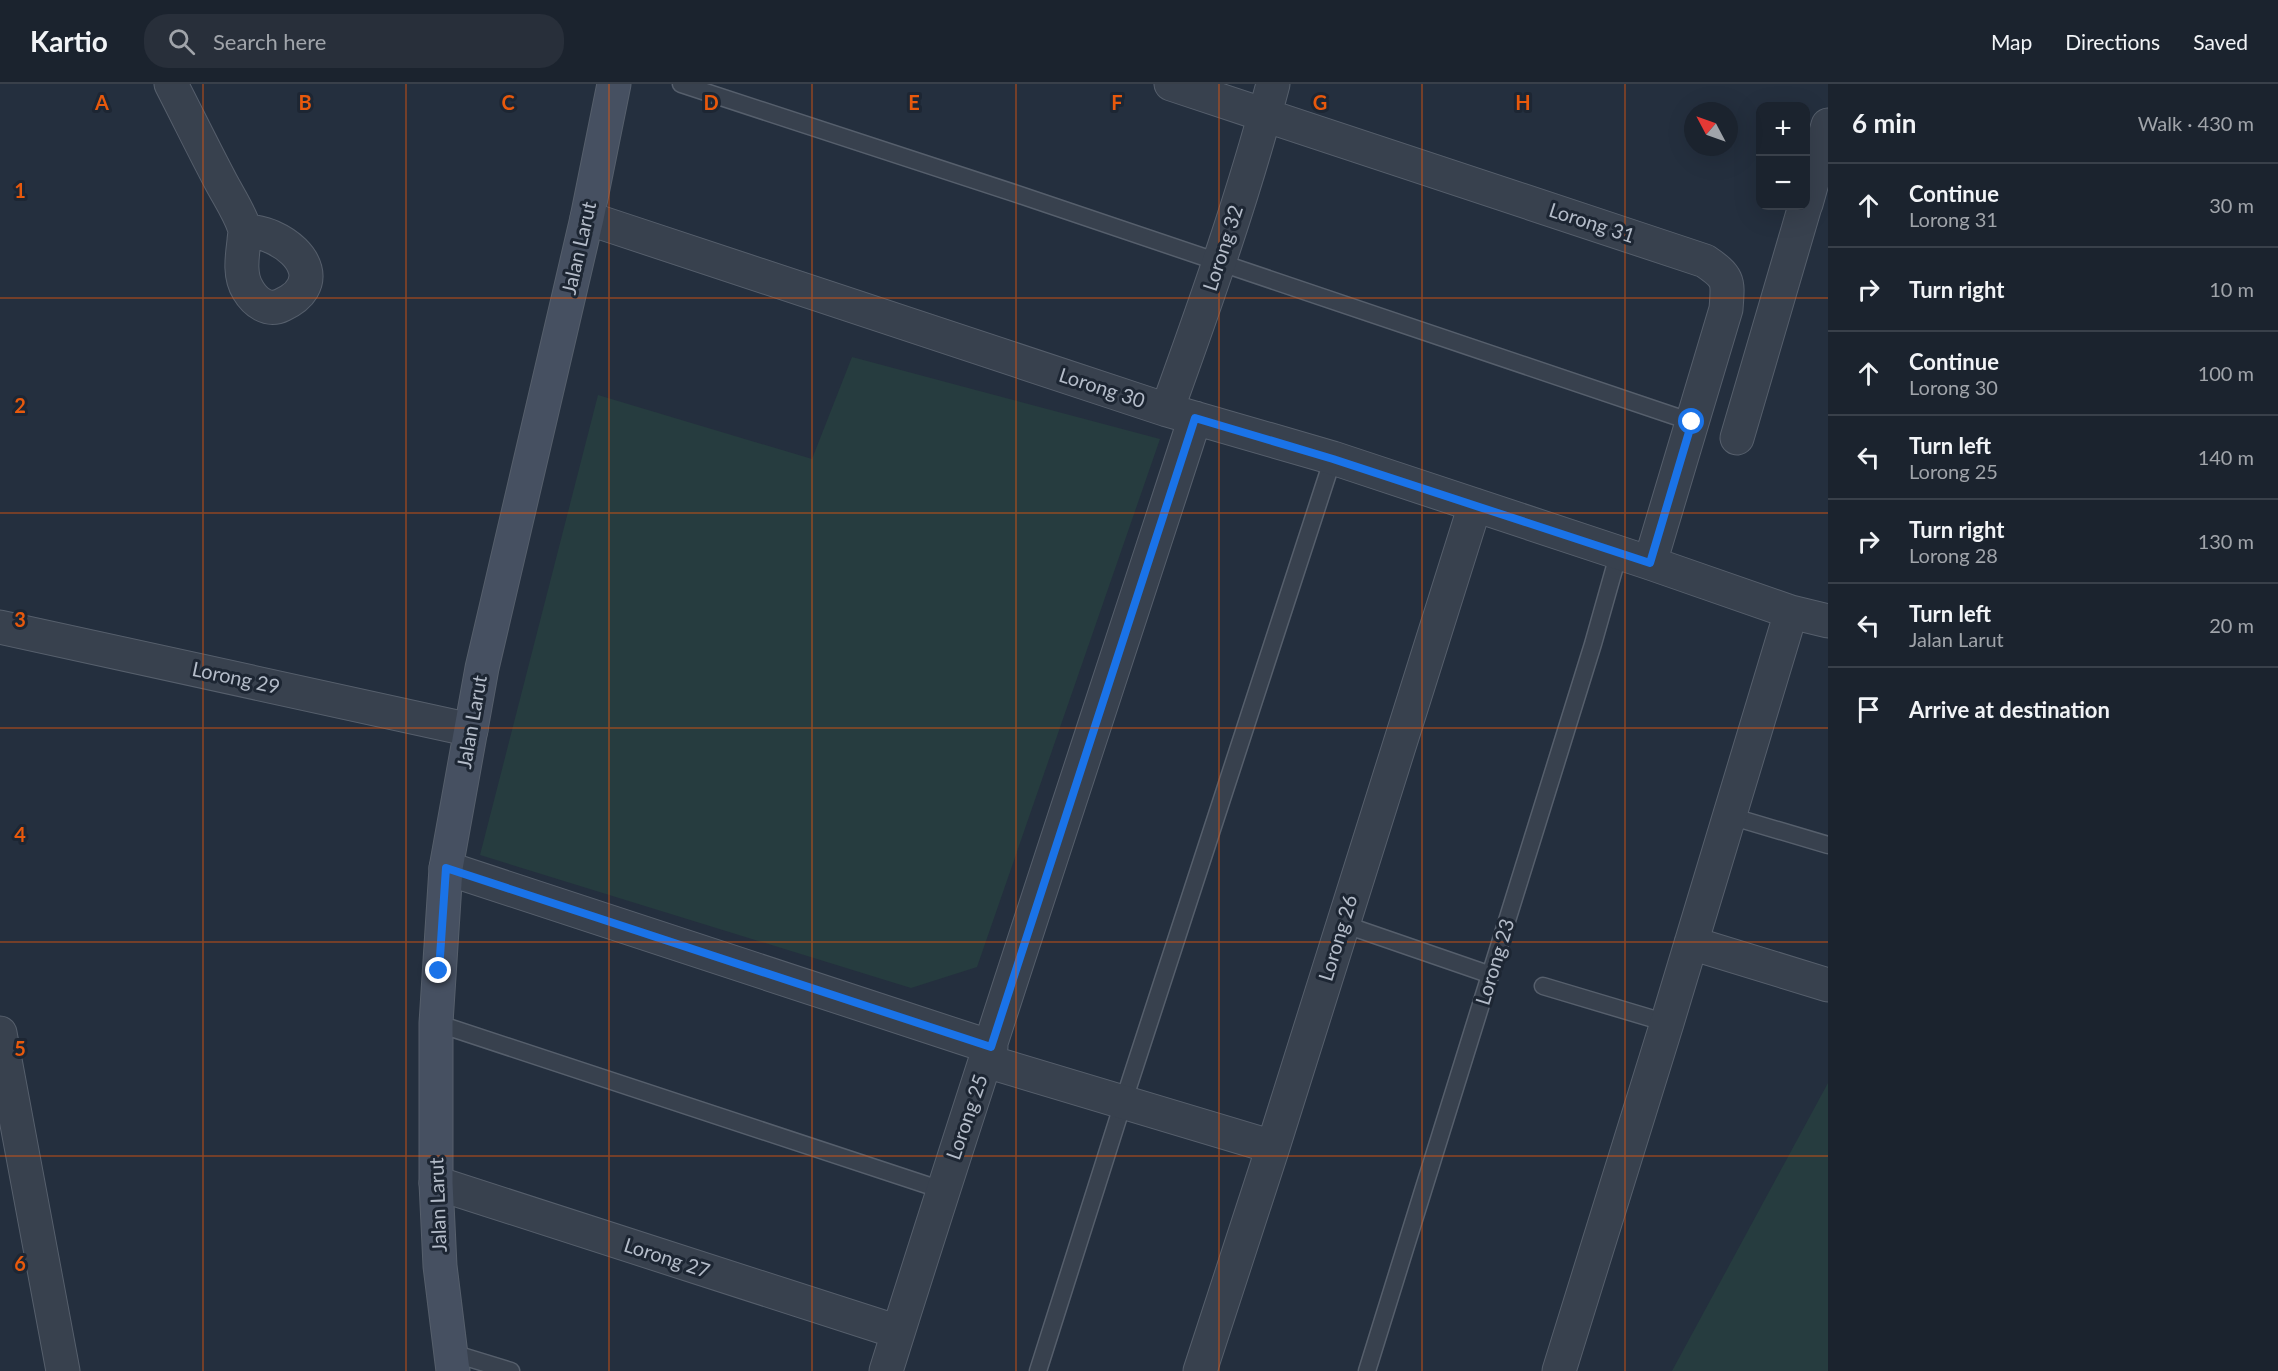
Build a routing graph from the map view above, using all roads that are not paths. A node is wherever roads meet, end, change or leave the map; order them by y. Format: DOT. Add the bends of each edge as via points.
graph roads {
  1 [pos="171,84"];
  2 [pos="614,84"];
  3 [pos="681,84"];
  4 [pos="1171,84"];
  5 [pos="1269,99"];
  6 [pos="1828,125"];
  7 [pos="1810,188"];
  8 [pos="1804,210"];
  9 [pos="587,218"];
  10 [pos="245,230"];
  11 [pos="1219,264"];
  12 [pos="1181,414"];
  13 [pos="1692,422"];
  14 [pos="1737,438"];
  15 [pos="1333,459"];
  16 [pos="1475,505"];
  17 [pos="1619,552"];
  18 [pos="1650,563"];
  19 [pos="1791,612"];
  20 [pos="1828,621"];
  21 [pos="0,627"];
  22 [pos="471,730"];
  23 [pos="1730,816"];
  24 [pos="1828,845"];
  25 [pos="446,868"];
  26 [pos="1342,924"];
  27 [pos="1690,943"];
  28 [pos="1491,975"];
  29 [pos="1828,985"];
  30 [pos="1543,986"];
  31 [pos="436,1023"];
  32 [pos="1667,1023"];
  33 [pos="0,1033"];
  34 [pos="988,1054"];
  35 [pos="1123,1103"];
  36 [pos="1273,1147"];
  37 [pos="436,1183"];
  38 [pos="942,1190"];
  39 [pos="898,1332"];
  40 [pos="451,1361"];
  41 [pos="63,1371"];
  42 [pos="511,1371"];
  43 [pos="886,1371"];
  44 [pos="1038,1371"];
  45 [pos="1200,1371"];
  46 [pos="1367,1371"];
  47 [pos="1559,1371"];
  1 -- 10 [label="street"];
  2 -- 9 [label="main road, Jalan Larut"];
  3 -- 11 [label="lane"];
  4 -- 5 [label="street, Lorong 31"];
  5 -- 11 [label="street, Lorong 32"];
  5 -- 13 [label="street, Lorong 31" via="1705,261 1721,272 1728,285 1726,309"];
  6 -- 7 [label="street"];
  8 -- 14 [label="street"];
  9 -- 12 [label="street, Lorong 30"];
  9 -- 22 [label="main road, Jalan Larut"];
  11 -- 12 [label="street, Lorong 32"];
  11 -- 13 [label="lane"];
  12 -- 15 [label="street, Lorong 30"];
  12 -- 34 [label="street, Lorong 25"];
  13 -- 18 [label="street, Lorong 31"];
  15 -- 16 [label="street, Lorong 30"];
  15 -- 35 [label="lane"];
  16 -- 17 [label="street, Lorong 30"];
  16 -- 26 [label="street, Lorong 26"];
  17 -- 18 [label="street, Lorong 30"];
  17 -- 28 [label="lane, Lorong 23"];
  18 -- 19 [label="street, Lorong 30"];
  19 -- 20 [label="street, Lorong 30"];
  19 -- 23 [label="street"];
  21 -- 22 [label="street, Lorong 29"];
  22 -- 25 [label="main road, Jalan Larut"];
  23 -- 24 [label="lane"];
  23 -- 27 [label="street"];
  25 -- 31 [label="main road, Jalan Larut"];
  25 -- 34 [label="street"];
  26 -- 28 [label="lane"];
  26 -- 36 [label="street, Lorong 26"];
  27 -- 29 [label="street"];
  27 -- 32 [label="street"];
  28 -- 46 [label="lane, Lorong 23"];
  30 -- 32 [label="lane"];
  31 -- 37 [label="main road, Jalan Larut"];
  31 -- 38 [label="lane"];
  32 -- 47 [label="street"];
  33 -- 41 [label="street"];
  34 -- 35 [label="street"];
  34 -- 38 [label="street, Lorong 25"];
  35 -- 36 [label="street"];
  35 -- 44 [label="lane"];
  36 -- 45 [label="street, Lorong 26"];
  37 -- 39 [label="street, Lorong 27"];
  37 -- 40 [label="main road, Jalan Larut"];
  38 -- 39 [label="street, Lorong 25"];
  39 -- 43 [label="street, Lorong 25"];
  40 -- 42 [label="lane"];
}
